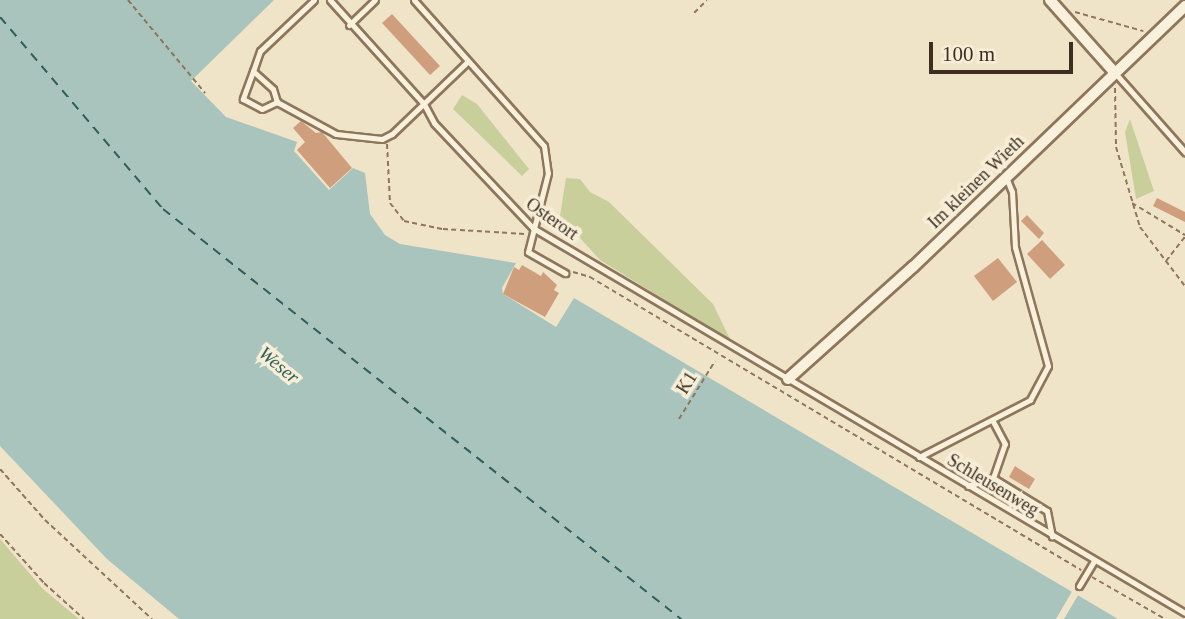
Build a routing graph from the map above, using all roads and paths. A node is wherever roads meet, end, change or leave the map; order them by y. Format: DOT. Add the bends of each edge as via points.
graph roads {
  1 [pos="128,0"];
  2 [pos="314,0"];
  3 [pos="330,0"];
  4 [pos="375,0"];
  5 [pos="414,0"];
  6 [pos="707,0"];
  7 [pos="1053,4"];
  8 [pos="1185,6"];
  9 [pos="694,13"];
  10 [pos="349,25"];
  11 [pos="1146,31"];
  12 [pos="468,61"];
  13 [pos="253,71"];
  14 [pos="1115,74"];
  15 [pos="205,93"];
  16 [pos="277,102"];
  17 [pos="424,104"];
  18 [pos="387,136"];
  19 [pos="1185,152"];
  20 [pos="1006,177"];
  21 [pos="1132,203"];
  22 [pos="533,228"];
  23 [pos="1185,236"];
  24 [pos="1166,262"];
  25 [pos="565,273"];
  26 [pos="1185,286"];
  27 [pos="715,361"];
  28 [pos="788,379"];
  29 [pos="679,419"];
  30 [pos="993,421"];
  31 [pos="919,457"];
  32 [pos="0,470"];
  33 [pos="993,478"];
  34 [pos="968,486"];
  35 [pos="0,534"];
  36 [pos="1052,537"];
  37 [pos="1094,561"];
  38 [pos="1086,573"];
  39 [pos="1079,586"];
  40 [pos="1185,613"];
  41 [pos="84,619"];
  42 [pos="152,619"];
  43 [pos="1165,619"];
  1 -- 15 [label="path"];
  2 -- 13 [label="lane" via="260,51"];
  3 -- 10 [label="lane, Osterort"];
  4 -- 10 [label="lane"];
  5 -- 12 [label="lane"];
  6 -- 9 [label="path"];
  7 -- 11 [label="path"];
  7 -- 14 [label="street"];
  8 -- 14 [label="street, Im kleinen Wieth"];
  10 -- 17 [label="lane, Osterort"];
  12 -- 17 [label="lane"];
  12 -- 22 [label="lane" via="544,146 548,173"];
  13 -- 16 [label="lane" via="273,89"];
  13 -- 16 [label="lane" via="243,99 262,109"];
  14 -- 19 [label="lane"];
  14 -- 20 [label="street, Im kleinen Wieth"];
  14 -- 21 [label="path" via="1115,147"];
  16 -- 18 [label="lane" via="336,134 359,139"];
  17 -- 18 [label="lane"];
  17 -- 22 [label="lane, Osterort" via="434,123"];
  18 -- 22 [label="path" via="390,203 404,221 510,234 524,234"];
  20 -- 28 [label="street, Im kleinen Wieth"];
  20 -- 30 [label="lane" via="1012,192 1015,247 1048,366 1030,400"];
  21 -- 23 [label="path"];
  21 -- 24 [label="path" via="1140,227"];
  22 -- 25 [label="lane" via="528,252"];
  22 -- 28 [label="lane, Osterort"];
  23 -- 24 [label="path"];
  24 -- 26 [label="path"];
  25 -- 38 [label="path" via="590,277"];
  27 -- 29 [label="path, K1"];
  28 -- 31 [label="lane, Schleusenweg"];
  30 -- 31 [label="lane"];
  30 -- 33 [label="lane" via="1004,444"];
  31 -- 34 [label="lane, Schleusenweg"];
  32 -- 42 [label="path" via="45,520"];
  33 -- 34 [label="lane"];
  33 -- 36 [label="lane" via="1047,511"];
  34 -- 36 [label="lane, Schleusenweg"];
  35 -- 41 [label="path"];
  36 -- 37 [label="lane, Schleusenweg"];
  37 -- 38 [label="lane"];
  37 -- 40 [label="lane, Schleusenweg"];
  38 -- 39 [label="lane"];
  38 -- 43 [label="path"];
}
